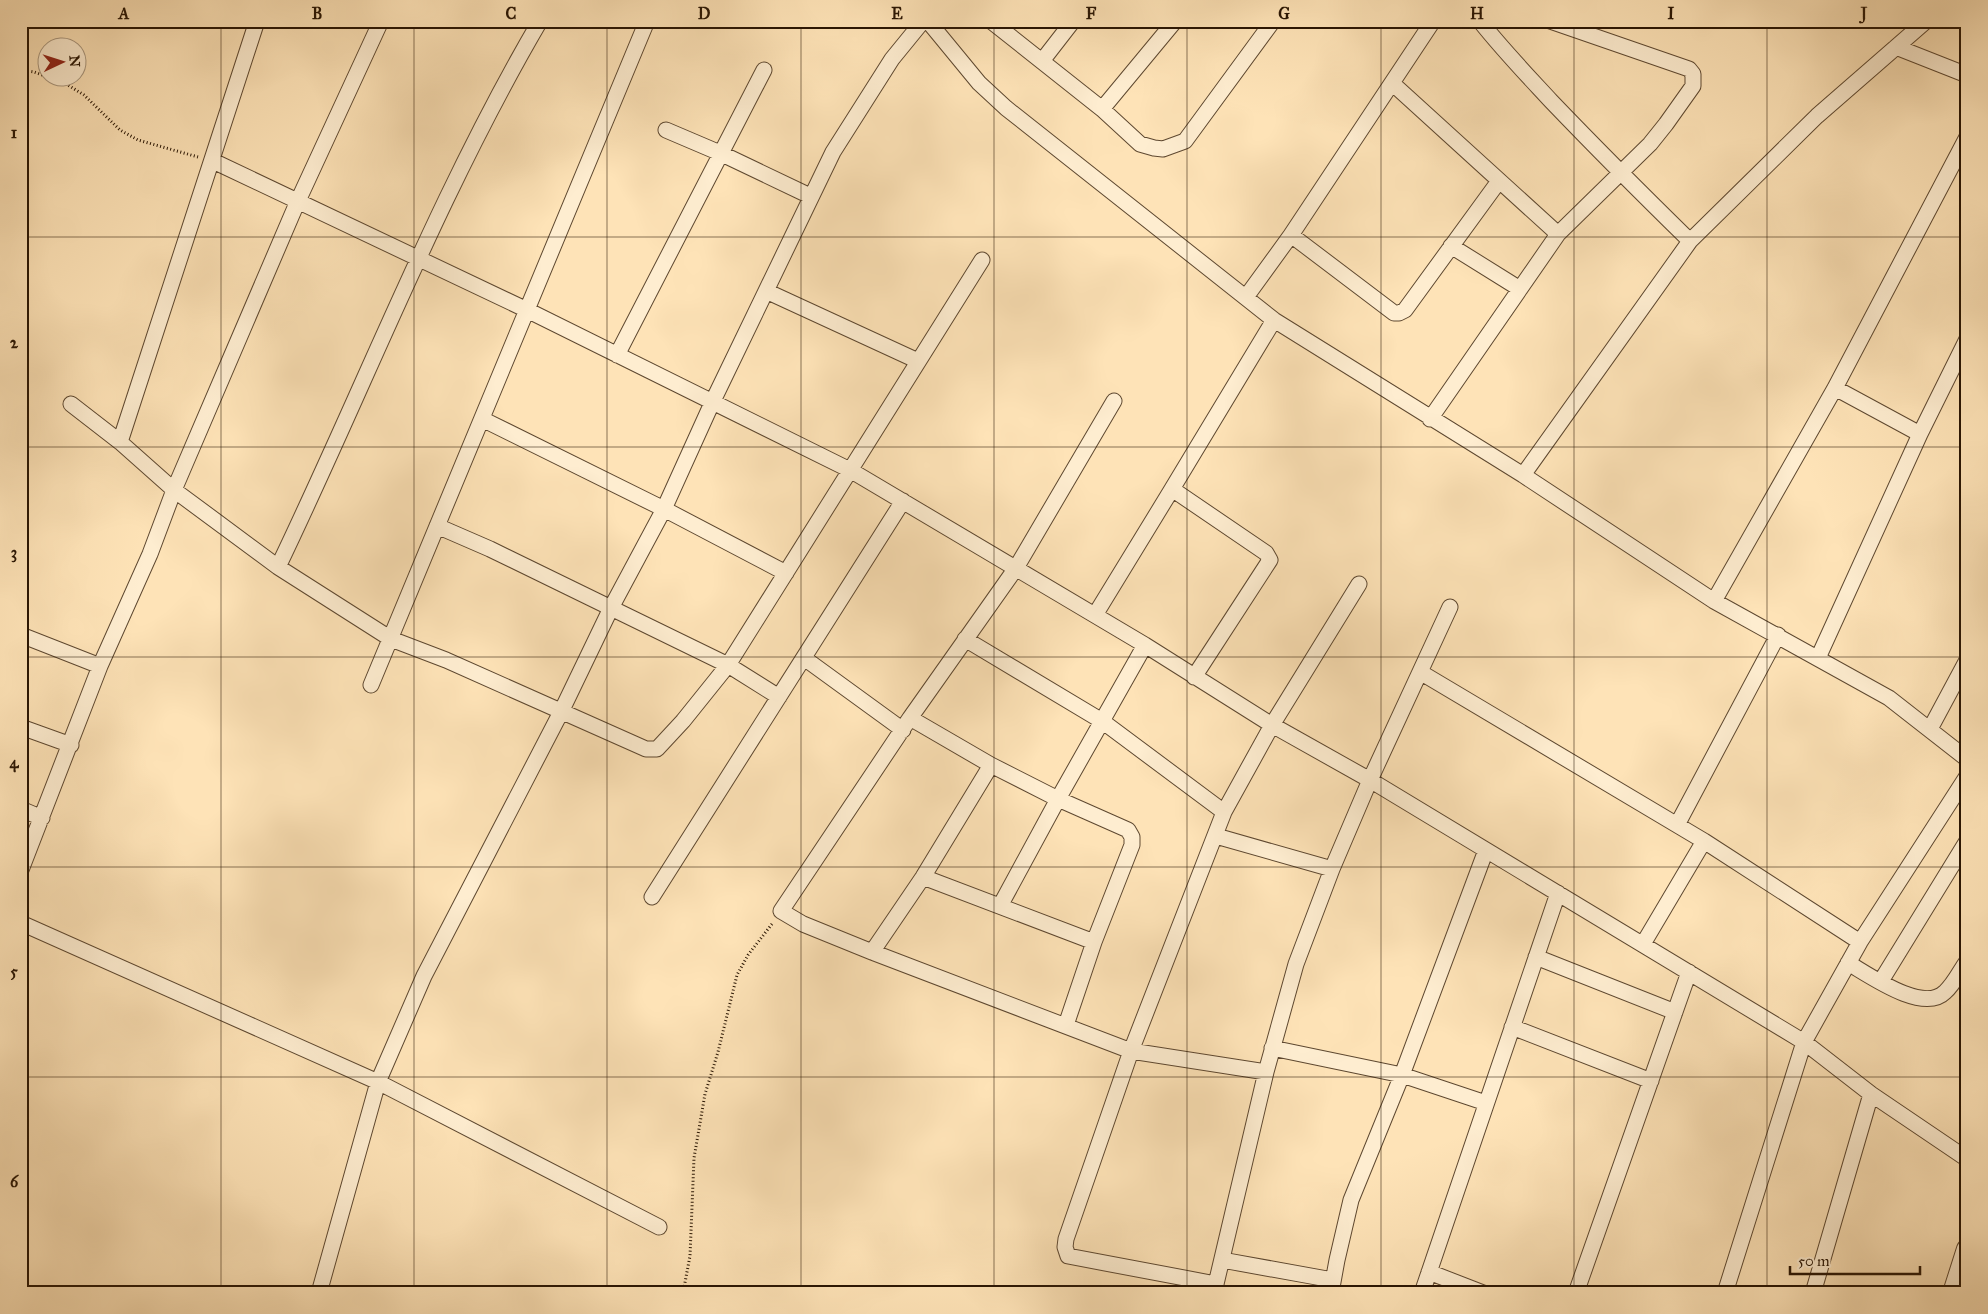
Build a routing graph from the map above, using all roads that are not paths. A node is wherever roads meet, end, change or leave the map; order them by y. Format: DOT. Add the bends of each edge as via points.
graph roads {
  1 [pos="257,21"];
  2 [pos="381,21"];
  3 [pos="540,21"];
  4 [pos="648,21"];
  5 [pos="922,21"];
  6 [pos="928,21"];
  7 [pos="991,21"];
  8 [pos="1073,21"];
  9 [pos="1175,21"];
  10 [pos="1273,21"];
  11 [pos="1433,21"];
  12 [pos="1480,21"];
  13 [pos="1550,21"];
  14 [pos="1926,21"];
  15 [pos="1896,47"];
  16 [pos="1042,61"];
  17 [pos="764,70"];
  18 [pos="1967,75"];
  19 [pos="1392,83"];
  20 [pos="1102,109"];
  21 [pos="666,130"];
  22 [pos="1967,137"];
  23 [pos="720,153"];
  24 [pos="213,161"];
  25 [pos="1960,165"];
  26 [pos="1620,172"];
  27 [pos="1499,181"];
  28 [pos="810,196"];
  29 [pos="297,203"];
  30 [pos="1558,234"];
  31 [pos="1290,235"];
  32 [pos="1690,241"];
  33 [pos="1451,246"];
  34 [pos="419,259"];
  35 [pos="982,260"];
  36 [pos="1520,289"];
  37 [pos="766,291"];
  38 [pos="1246,297"];
  39 [pos="527,310"];
  40 [pos="1274,320"];
  41 [pos="1967,339"];
  42 [pos="617,354"];
  43 [pos="918,361"];
  44 [pos="1835,388"];
  45 [pos="1114,401"];
  46 [pos="712,403"];
  47 [pos="71,404"];
  48 [pos="482,419"];
  49 [pos="1430,419"];
  50 [pos="1920,434"];
  51 [pos="120,442"];
  52 [pos="850,470"];
  53 [pos="1523,475"];
  54 [pos="1172,489"];
  55 [pos="174,490"];
  56 [pos="903,501"];
  57 [pos="664,509"];
  58 [pos="438,526"];
  59 [pos="278,567"];
  60 [pos="1016,568"];
  61 [pos="786,573"];
  62 [pos="1359,584"];
  63 [pos="1714,601"];
  64 [pos="1450,607"];
  65 [pos="611,608"];
  66 [pos="1095,615"];
  67 [pos="21,635"];
  68 [pos="1778,636"];
  69 [pos="390,639"];
  70 [pos="965,639"];
  71 [pos="1146,645"];
  72 [pos="804,658"];
  73 [pos="1818,658"];
  74 [pos="1967,660"];
  75 [pos="728,665"];
  76 [pos="100,666"];
  77 [pos="1420,672"];
  78 [pos="1194,676"];
  79 [pos="371,685"];
  80 [pos="779,697"];
  81 [pos="561,712"];
  82 [pos="1102,721"];
  83 [pos="906,724"];
  84 [pos="1272,726"];
  85 [pos="21,727"];
  86 [pos="1930,729"];
  87 [pos="71,746"];
  88 [pos="1967,759"];
  89 [pos="990,764"];
  90 [pos="1967,776"];
  91 [pos="1370,780"];
  92 [pos="1058,799"];
  93 [pos="21,809"];
  94 [pos="1224,812"];
  95 [pos="42,818"];
  96 [pos="1677,825"];
  97 [pos="1216,836"];
  98 [pos="1704,841"];
  99 [pos="1967,841"];
  100 [pos="1486,850"];
  101 [pos="1332,869"];
  102 [pos="21,870"];
  103 [pos="923,877"];
  104 [pos="1558,893"];
  105 [pos="652,897"];
  106 [pos="1000,906"];
  107 [pos="21,923"];
  108 [pos="1094,942"];
  109 [pos="1860,942"];
  110 [pos="1643,944"];
  111 [pos="872,952"];
  112 [pos="1536,957"];
  113 [pos="1967,961"];
  114 [pos="1848,963"];
  115 [pos="1689,972"];
  116 [pos="1881,982"];
  117 [pos="1675,1012"];
  118 [pos="1066,1025"];
  119 [pos="1512,1027"];
  120 [pos="1804,1042"];
  121 [pos="1272,1048"];
  122 [pos="1131,1051"];
  123 [pos="1266,1072"];
  124 [pos="1402,1075"];
  125 [pos="378,1082"];
  126 [pos="1651,1082"];
  127 [pos="1871,1094"];
  128 [pos="1486,1103"];
  129 [pos="1967,1159"];
  130 [pos="659,1227"];
  131 [pos="1967,1249"];
  132 [pos="1222,1260"];
  133 [pos="1429,1272"];
  134 [pos="1332,1286"];
  135 [pos="1217,1288"];
  136 [pos="319,1293"];
  137 [pos="1422,1293"];
  138 [pos="1483,1293"];
  139 [pos="1576,1293"];
  140 [pos="1725,1293"];
  141 [pos="1813,1293"];
  142 [pos="1953,1293"];
  1 -- 24 [label="street"];
  2 -- 29 [label="street"];
  3 -- 34 [label="street" via="492,105"];
  4 -- 39 [label="street"];
  5 -- 28 [label="street" via="861,106"];
  6 -- 38 [label="street" via="979,83 1006,108"];
  7 -- 16 [label="street"];
  8 -- 16 [label="street"];
  9 -- 20 [label="street"];
  10 -- 20 [label="street" via="1185,140 1177,145 1163,149 1140,144"];
  11 -- 19 [label="street"];
  12 -- 26 [label="street"];
  13 -- 26 [label="street" via="1693,74 1693,86 1666,124"];
  14 -- 15 [label="street"];
  15 -- 18 [label="street"];
  15 -- 32 [label="street" via="1817,116"];
  16 -- 20 [label="street"];
  17 -- 23 [label="street"];
  19 -- 27 [label="street"];
  19 -- 31 [label="street"];
  21 -- 23 [label="street"];
  22 -- 25 [label="street"];
  23 -- 28 [label="street"];
  23 -- 42 [label="street"];
  24 -- 29 [label="street"];
  24 -- 51 [label="street"];
  25 -- 44 [label="street"];
  26 -- 30 [label="street"];
  26 -- 32 [label="street"];
  27 -- 30 [label="street"];
  27 -- 33 [label="street"];
  28 -- 37 [label="street"];
  29 -- 34 [label="street"];
  29 -- 55 [label="street"];
  30 -- 36 [label="street"];
  31 -- 33 [label="street" via="1396,313 1404,310"];
  31 -- 38 [label="street"];
  32 -- 53 [label="street"];
  33 -- 36 [label="street"];
  34 -- 39 [label="street"];
  34 -- 59 [label="street"];
  35 -- 43 [label="street"];
  36 -- 49 [label="street"];
  37 -- 43 [label="street"];
  37 -- 46 [label="street"];
  38 -- 40 [label="street"];
  39 -- 42 [label="street"];
  39 -- 48 [label="street"];
  40 -- 49 [label="street"];
  40 -- 54 [label="street"];
  41 -- 50 [label="street"];
  42 -- 46 [label="street"];
  43 -- 52 [label="street"];
  44 -- 50 [label="street"];
  44 -- 63 [label="street"];
  45 -- 60 [label="street"];
  46 -- 52 [label="street"];
  46 -- 57 [label="street"];
  47 -- 51 [label="street"];
  48 -- 57 [label="street"];
  48 -- 58 [label="street"];
  49 -- 53 [label="street"];
  50 -- 73 [label="street"];
  51 -- 55 [label="street"];
  52 -- 56 [label="street"];
  52 -- 61 [label="street"];
  53 -- 63 [label="street"];
  54 -- 66 [label="street"];
  54 -- 78 [label="street" via="1266,553 1270,560"];
  55 -- 59 [label="street"];
  55 -- 76 [label="street" via="150,554"];
  56 -- 60 [label="street"];
  56 -- 72 [label="street"];
  57 -- 61 [label="street"];
  57 -- 65 [label="street"];
  58 -- 65 [label="street"];
  58 -- 69 [label="street"];
  59 -- 69 [label="street"];
  60 -- 66 [label="street"];
  60 -- 70 [label="street"];
  61 -- 75 [label="street"];
  62 -- 84 [label="street"];
  63 -- 68 [label="street"];
  64 -- 77 [label="street"];
  65 -- 75 [label="street"];
  65 -- 81 [label="street"];
  66 -- 71 [label="street"];
  67 -- 76 [label="street"];
  68 -- 73 [label="street"];
  68 -- 96 [label="street"];
  69 -- 79 [label="street"];
  69 -- 81 [label="street" via="446,660"];
  70 -- 82 [label="street"];
  70 -- 83 [label="street"];
  71 -- 78 [label="street"];
  71 -- 82 [label="street"];
  72 -- 80 [label="street"];
  72 -- 83 [label="street"];
  73 -- 86 [label="street" via="1889,698"];
  74 -- 86 [label="street"];
  75 -- 80 [label="street"];
  75 -- 81 [label="street" via="657,749 646,749"];
  76 -- 87 [label="street"];
  77 -- 91 [label="street"];
  77 -- 96 [label="street"];
  78 -- 84 [label="street"];
  80 -- 105 [label="street"];
  81 -- 125 [label="street" via="424,976"];
  82 -- 92 [label="street"];
  82 -- 94 [label="street"];
  83 -- 89 [label="street"];
  83 -- 111 [label="street" via="781,912"];
  84 -- 91 [label="street"];
  84 -- 94 [label="street"];
  85 -- 87 [label="street"];
  86 -- 88 [label="street"];
  87 -- 95 [label="street"];
  89 -- 92 [label="street"];
  89 -- 103 [label="street"];
  90 -- 109 [label="street"];
  91 -- 100 [label="street"];
  91 -- 101 [label="street"];
  92 -- 106 [label="street"];
  92 -- 108 [label="street" via="1128,830 1132,836 1132,845"];
  93 -- 95 [label="street"];
  94 -- 97 [label="street"];
  95 -- 102 [label="street"];
  96 -- 98 [label="street"];
  97 -- 101 [label="street"];
  97 -- 122 [label="street"];
  98 -- 109 [label="street"];
  98 -- 110 [label="street"];
  99 -- 116 [label="street"];
  100 -- 104 [label="street"];
  100 -- 124 [label="street"];
  101 -- 121 [label="street" via="1296,964"];
  103 -- 106 [label="street"];
  103 -- 111 [label="street"];
  104 -- 110 [label="street"];
  104 -- 112 [label="street"];
  106 -- 108 [label="street"];
  107 -- 125 [label="street"];
  108 -- 118 [label="street"];
  109 -- 114 [label="street"];
  110 -- 115 [label="street"];
  111 -- 118 [label="street"];
  112 -- 117 [label="street"];
  112 -- 119 [label="street"];
  113 -- 116 [label="street" via="1944,994 1933,998 1918,999"];
  114 -- 116 [label="street"];
  114 -- 120 [label="street"];
  115 -- 117 [label="street"];
  115 -- 120 [label="street"];
  117 -- 126 [label="street"];
  118 -- 122 [label="street"];
  119 -- 126 [label="street"];
  119 -- 128 [label="street"];
  120 -- 127 [label="street"];
  120 -- 140 [label="street"];
  121 -- 123 [label="street"];
  121 -- 124 [label="street"];
  122 -- 123 [label="street"];
  122 -- 135 [label="street" via="1066,1239 1066,1252 1068,1256"];
  123 -- 132 [label="street"];
  124 -- 128 [label="street"];
  124 -- 134 [label="street" via="1351,1200"];
  125 -- 130 [label="street"];
  125 -- 136 [label="street"];
  126 -- 139 [label="street"];
  127 -- 129 [label="street"];
  127 -- 141 [label="street"];
  128 -- 133 [label="street"];
  131 -- 142 [label="street"];
  132 -- 134 [label="street"];
  132 -- 135 [label="street"];
  133 -- 137 [label="street"];
  133 -- 138 [label="street"];
}
